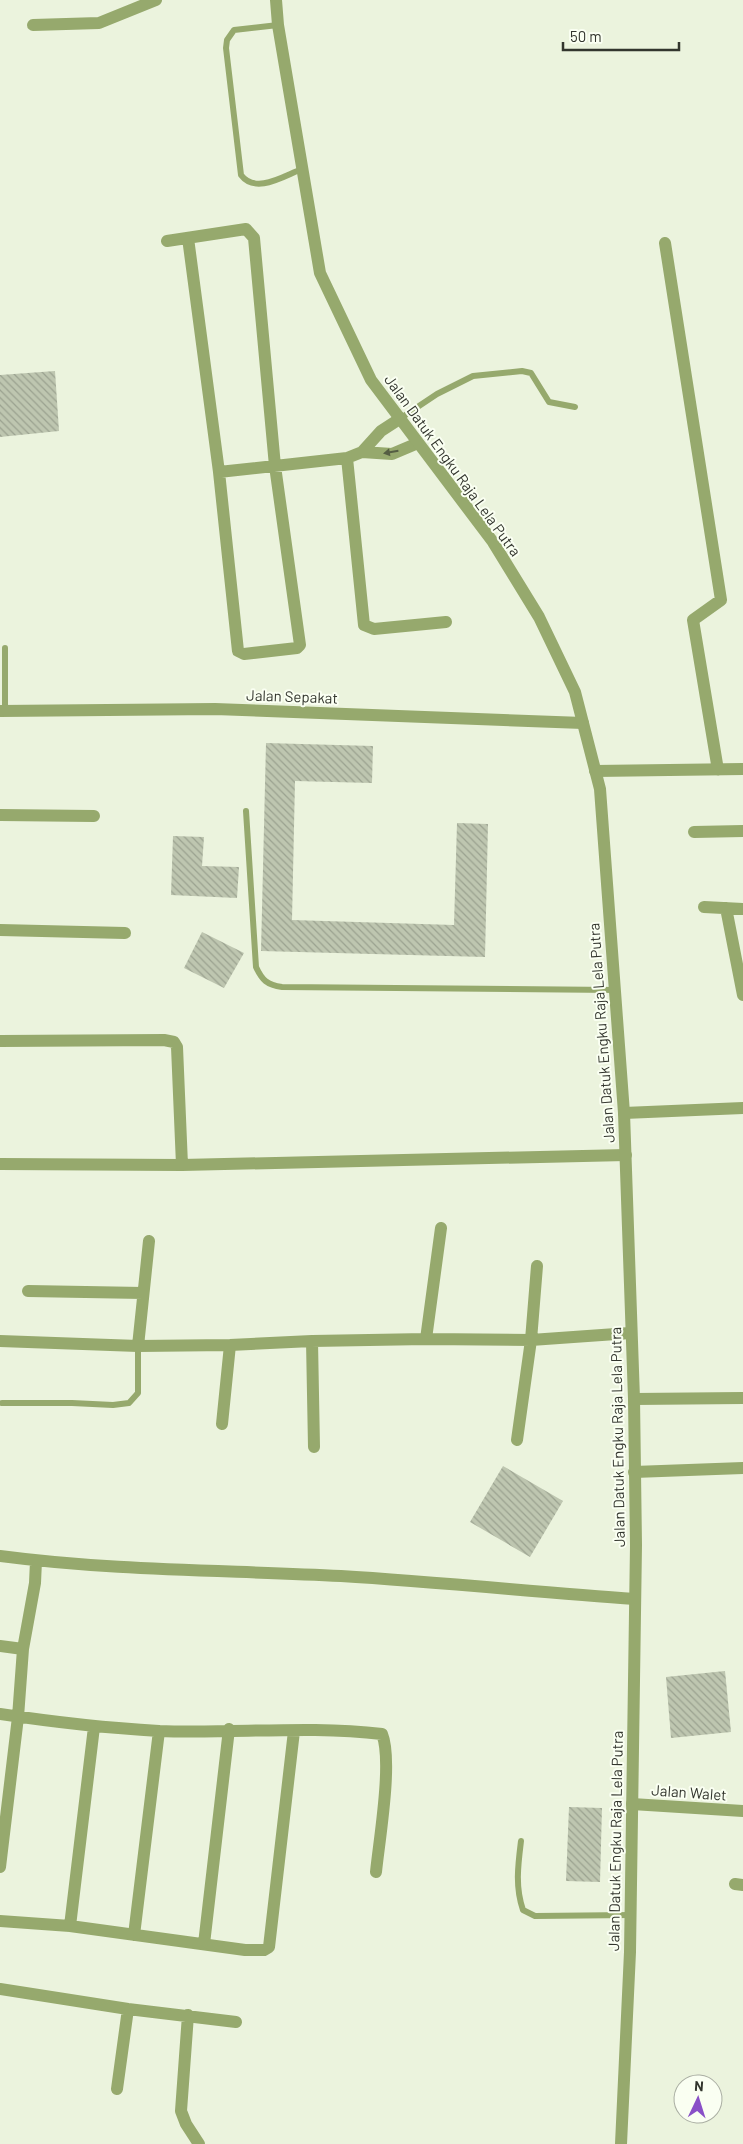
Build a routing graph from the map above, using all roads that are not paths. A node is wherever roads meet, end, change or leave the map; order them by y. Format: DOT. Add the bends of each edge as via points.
graph roads {
  1 [pos="156,0"];
  2 [pos="276,0"];
  3 [pos="278,24"];
  4 [pos="33,25"];
  5 [pos="302,169"];
  6 [pos="188,238"];
  7 [pos="167,241"];
  8 [pos="665,243"];
  9 [pos="576,407"];
  10 [pos="400,418"];
  11 [pos="418,443"];
  12 [pos="362,452"];
  13 [pos="347,458"];
  14 [pos="275,466"];
  15 [pos="219,472"];
  16 [pos="446,622"];
  17 [pos="5,648"];
  18 [pos="2,710"];
  19 [pos="582,722"];
  20 [pos="743,769"];
  21 [pos="718,770"];
  22 [pos="595,771"];
  23 [pos="246,811"];
  24 [pos="0,815"];
  25 [pos="94,816"];
  26 [pos="743,831"];
  27 [pos="694,832"];
  28 [pos="704,907"];
  29 [pos="726,908"];
  30 [pos="743,909"];
  31 [pos="0,930"];
  32 [pos="125,933"];
  33 [pos="616,990"];
  34 [pos="743,995"];
  35 [pos="0,1042"];
  36 [pos="743,1108"];
  37 [pos="624,1113"];
  38 [pos="626,1155"];
  39 [pos="0,1164"];
  40 [pos="182,1165"];
  41 [pos="441,1228"];
  42 [pos="149,1241"];
  43 [pos="537,1266"];
  44 [pos="28,1291"];
  45 [pos="143,1293"];
  46 [pos="630,1333"];
  47 [pos="426,1338"];
  48 [pos="531,1340"];
  49 [pos="0,1341"];
  50 [pos="312,1341"];
  51 [pos="230,1345"];
  52 [pos="138,1346"];
  53 [pos="743,1398"];
  54 [pos="634,1399"];
  55 [pos="2,1403"];
  56 [pos="222,1424"];
  57 [pos="517,1440"];
  58 [pos="314,1447"];
  59 [pos="743,1468"];
  60 [pos="634,1472"];
  61 [pos="0,1556"];
  62 [pos="36,1561"];
  63 [pos="636,1600"];
  64 [pos="0,1646"];
  65 [pos="23,1649"];
  66 [pos="0,1714"];
  67 [pos="18,1717"];
  68 [pos="94,1728"];
  69 [pos="229,1729"];
  70 [pos="160,1731"];
  71 [pos="294,1731"];
  72 [pos="5,1780"];
  73 [pos="632,1804"];
  74 [pos="743,1812"];
  75 [pos="521,1841"];
  76 [pos="2,1849"];
  77 [pos="0,1867"];
  78 [pos="376,1872"];
  79 [pos="630,1915"];
  80 [pos="0,1921"];
  81 [pos="70,1926"];
  82 [pos="134,1935"];
  83 [pos="204,1944"];
  84 [pos="0,1989"];
  85 [pos="128,2009"];
  86 [pos="188,2015"];
  87 [pos="236,2022"];
  88 [pos="117,2089"];
  89 [pos="199,2144"];
  90 [pos="621,2144"];
  1 -- 4 [label="street" via="99,23"];
  2 -- 3 [label="street, Jalan Datuk Engku Raja Lela Putra"];
  3 -- 5 [label="street, Jalan Datuk Engku Raja Lela Putra"];
  3 -- 5 [label="lane" via="234,30 227,40 241,175 250,182 266,183"];
  5 -- 10 [label="street, Jalan Datuk Engku Raja Lela Putra" via="320,273 371,380"];
  6 -- 7 [label="street"];
  6 -- 14 [label="street" via="246,229 252,234"];
  6 -- 15 [label="street"];
  8 -- 21 [label="street" via="721,600 693,620"];
  9 -- 10 [label="lane" via="549,402 531,373 522,371 472,376"];
  10 -- 11 [label="street, Jalan Datuk Engku Raja Lela Putra"];
  10 -- 12 [label="street"];
  11 -- 12 [label="street, one-way" via="392,454"];
  11 -- 19 [label="street, Jalan Datuk Engku Raja Lela Putra" via="493,542 538,616 574,692"];
  12 -- 13 [label="street"];
  13 -- 14 [label="street"];
  13 -- 16 [label="street" via="364,625 374,629"];
  14 -- 15 [label="street"];
  14 -- 15 [label="street" via="300,645 288,650 244,654 238,650"];
  17 -- 18 [label="lane"];
  18 -- 19 [label="street, Jalan Sepakat" via="214,709"];
  19 -- 22 [label="street, Jalan Datuk Engku Raja Lela Putra"];
  20 -- 21 [label="street"];
  21 -- 22 [label="street"];
  22 -- 33 [label="street, Jalan Datuk Engku Raja Lela Putra" via="600,789"];
  23 -- 33 [label="lane" via="256,967 261,979 270,985"];
  24 -- 25 [label="street"];
  26 -- 27 [label="street"];
  28 -- 29 [label="street"];
  29 -- 30 [label="street"];
  29 -- 34 [label="street"];
  31 -- 32 [label="street"];
  33 -- 37 [label="street, Jalan Datuk Engku Raja Lela Putra"];
  35 -- 40 [label="street" via="174,1042 177,1047"];
  36 -- 37 [label="street"];
  37 -- 38 [label="street, Jalan Datuk Engku Raja Lela Putra"];
  38 -- 40 [label="street"];
  38 -- 46 [label="street, Jalan Datuk Engku Raja Lela Putra"];
  39 -- 40 [label="street"];
  41 -- 47 [label="street"];
  42 -- 45 [label="street"];
  43 -- 48 [label="street"];
  44 -- 45 [label="street"];
  45 -- 52 [label="street"];
  46 -- 48 [label="street"];
  46 -- 54 [label="street, Jalan Datuk Engku Raja Lela Putra"];
  47 -- 48 [label="street"];
  47 -- 50 [label="street"];
  48 -- 57 [label="street"];
  49 -- 52 [label="street"];
  50 -- 51 [label="street"];
  50 -- 58 [label="street"];
  51 -- 52 [label="street"];
  51 -- 56 [label="street"];
  52 -- 55 [label="lane" via="138,1393 129,1403"];
  53 -- 54 [label="street"];
  54 -- 60 [label="street, Jalan Datuk Engku Raja Lela Putra"];
  59 -- 60 [label="street"];
  60 -- 63 [label="street, Jalan Datuk Engku Raja Lela Putra"];
  61 -- 62 [label="street"];
  62 -- 63 [label="street" via="341,1576"];
  62 -- 65 [label="street"];
  63 -- 73 [label="street, Jalan Datuk Engku Raja Lela Putra"];
  64 -- 65 [label="street"];
  65 -- 67 [label="street"];
  66 -- 67 [label="street"];
  67 -- 68 [label="street"];
  67 -- 72 [label="street"];
  68 -- 70 [label="street"];
  68 -- 81 [label="street"];
  69 -- 70 [label="street"];
  69 -- 71 [label="street"];
  69 -- 83 [label="street"];
  70 -- 82 [label="street"];
  71 -- 78 [label="street" via="352,1730 382,1734 386,1743 385,1781"];
  71 -- 83 [label="street" via="269,1947 256,1951"];
  72 -- 76 [label="street"];
  73 -- 74 [label="street, Jalan Walet"];
  73 -- 79 [label="street, Jalan Datuk Engku Raja Lela Putra"];
  75 -- 79 [label="lane" via="517,1874 518,1897 523,1910 535,1916"];
  76 -- 77 [label="street"];
  79 -- 90 [label="street, Jalan Datuk Engku Raja Lela Putra"];
  80 -- 81 [label="street"];
  81 -- 82 [label="street"];
  82 -- 83 [label="street"];
  84 -- 85 [label="street"];
  85 -- 86 [label="street"];
  85 -- 88 [label="street"];
  86 -- 87 [label="street"];
  86 -- 89 [label="street" via="181,2111"];
}
